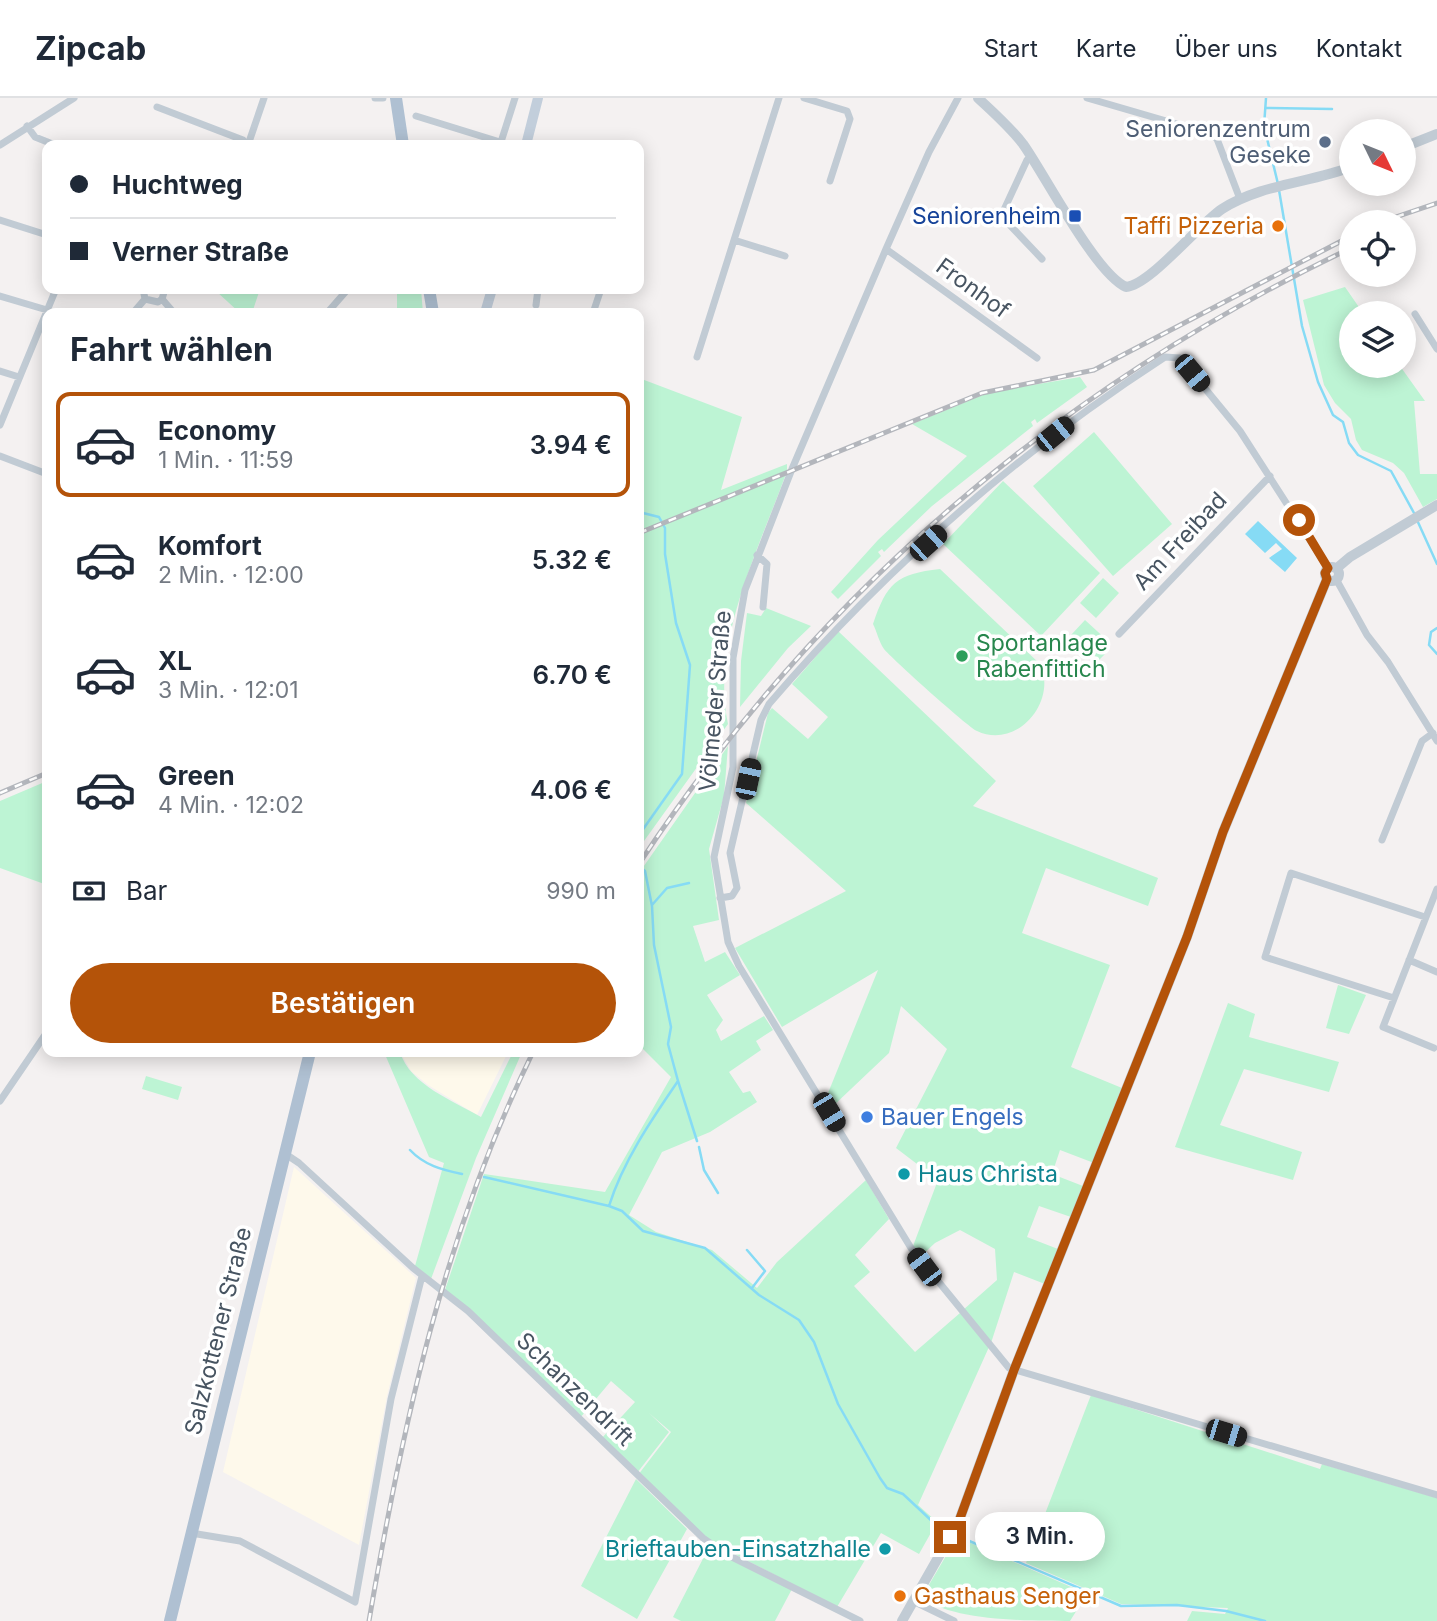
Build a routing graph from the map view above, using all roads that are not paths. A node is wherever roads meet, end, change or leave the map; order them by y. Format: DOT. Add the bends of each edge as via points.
graph roads {
  1 [pos="74,98"];
  2 [pos="264,98"];
  3 [pos="375,98"];
  4 [pos="383,98"];
  5 [pos="396,98"];
  6 [pos="515,98"];
  7 [pos="538,98"];
  8 [pos="779,98"];
  9 [pos="804,98"];
  10 [pos="958,98"];
  11 [pos="978,98"];
  12 [pos="1087,98"];
  13 [pos="157,107"];
  14 [pos="416,116"];
  15 [pos="27,127"];
  16 [pos="1437,134"];
  17 [pos="42,140"];
  18 [pos="243,140"];
  19 [pos="249,140"];
  20 [pos="402,140"];
  21 [pos="488,140"];
  22 [pos="501,140"];
  23 [pos="527,140"];
  24 [pos="1416,142"];
  25 [pos="0,145"];
  26 [pos="1031,157"];
  27 [pos="1339,170"];
  28 [pos="830,181"];
  29 [pos="1240,199"];
  30 [pos="0,220"];
  31 [pos="42,233"];
  32 [pos="734,240"];
  33 [pos="886,249"];
  34 [pos="785,256"];
  35 [pos="1042,260"];
  36 [pos="144,294"];
  37 [pos="164,294"];
  38 [pos="344,294"];
  39 [pos="537,294"];
  40 [pos="0,296"];
  41 [pos="145,299"];
  42 [pos="162,299"];
  43 [pos="536,304"];
  44 [pos="137,308"];
  45 [pos="170,308"];
  46 [pos="331,308"];
  47 [pos="42,309"];
  48 [pos="1416,316"];
  49 [pos="42,322"];
  50 [pos="1437,349"];
  51 [pos="697,357"];
  52 [pos="1037,358"];
  53 [pos="0,371"];
  54 [pos="19,377"];
  55 [pos="0,425"];
  56 [pos="0,456"];
  57 [pos="42,472"];
  58 [pos="1270,477"];
  59 [pos="1437,505"];
  60 [pos="757,555"];
  61 [pos="1332,574"];
  62 [pos="762,607"];
  63 [pos="1119,634"];
  64 [pos="1435,737"];
  65 [pos="1382,840"];
  66 [pos="1436,892"];
  67 [pos="720,898"];
  68 [pos="1425,917"];
  69 [pos="1409,960"];
  70 [pos="1437,972"];
  71 [pos="1394,998"];
  72 [pos="42,1039"];
  73 [pos="1434,1048"];
  74 [pos="309,1057"];
  75 [pos="0,1101"];
  76 [pos="284,1153"];
  77 [pos="422,1276"];
  78 [pos="1014,1370"];
  79 [pos="1437,1495"];
  80 [pos="191,1534"];
  81 [pos="913,1601"];
  82 [pos="170,1621"];
  83 [pos="860,1621"];
  84 [pos="902,1621"];
  85 [pos="954,1621"];
  1 -- 15 [label="street"];
  2 -- 19 [label="street"];
  3 -- 4 [label="street"];
  5 -- 20 [label="main road"];
  6 -- 22 [label="street"];
  7 -- 23 [label="main road"];
  8 -- 32 [label="street"];
  9 -- 28 [label="street" via="847,111 850,119"];
  10 -- 33 [label="street, Völmeder Straße"];
  11 -- 26 [label="street" via="1007,124"];
  12 -- 29 [label="street" via="1212,134"];
  13 -- 18 [label="street"];
  14 -- 21 [label="street"];
  15 -- 17 [label="street"];
  15 -- 25 [label="street"];
  16 -- 24 [label="street"];
  26 -- 29 [label="street" via="1066,215 1115,281 1126,287"];
  26 -- 35 [label="street" via="1003,212"];
  27 -- 29 [label="street"];
  30 -- 31 [label="street"];
  32 -- 34 [label="street"];
  32 -- 51 [label="street"];
  33 -- 52 [label="street, Fronhof"];
  33 -- 60 [label="street, Völmeder Straße"];
  36 -- 41 [label="street"];
  37 -- 42 [label="street"];
  38 -- 46 [label="street"];
  39 -- 43 [label="street"];
  40 -- 47 [label="street"];
  41 -- 42 [label="street"];
  41 -- 44 [label="street"];
  42 -- 45 [label="street"];
  48 -- 50 [label="street"];
  49 -- 54 [label="street"];
  53 -- 54 [label="street"];
  54 -- 55 [label="street"];
  56 -- 57 [label="street"];
  58 -- 61 [label="street"];
  58 -- 63 [label="street, Am Freibad"];
  58 -- 67 [label="street" via="1217,403 1173,355 1118,387 1036,449 855,609 769,704 761,720 730,853 737,888 732,896"];
  59 -- 61 [label="street" via="1349,557"];
  60 -- 62 [label="street, Völmeder Straße" via="767,564"];
  60 -- 67 [label="street, Völmeder Straße" via="745,590 733,658 733,768 714,857"];
  61 -- 64 [label="street"];
  61 -- 78 [label="street" via="1231,812 1187,937"];
  64 -- 65 [label="street" via="1422,741"];
  66 -- 68 [label="street"];
  67 -- 78 [label="street, Völmeder Straße" via="739,966 911,1248"];
  68 -- 69 [label="street"];
  68 -- 71 [label="street" via="1291,873 1265,957"];
  69 -- 70 [label="street"];
  69 -- 71 [label="street"];
  71 -- 73 [label="street" via="1382,1027"];
  72 -- 75 [label="street"];
  74 -- 76 [label="main road, Salzkottener Straße"];
  76 -- 77 [label="street, Schanzendrift"];
  76 -- 80 [label="main road, Salzkottener Straße"];
  77 -- 80 [label="street" via="391,1399 355,1602 240,1541"];
  77 -- 83 [label="street, Schanzendrift" via="468,1311 703,1538"];
  78 -- 79 [label="street, Völmeder Straße"];
  78 -- 81 [label="street" via="959,1521"];
  80 -- 82 [label="main road, Salzkottener Straße"];
  81 -- 84 [label="street"];
  81 -- 85 [label="street"];
}
